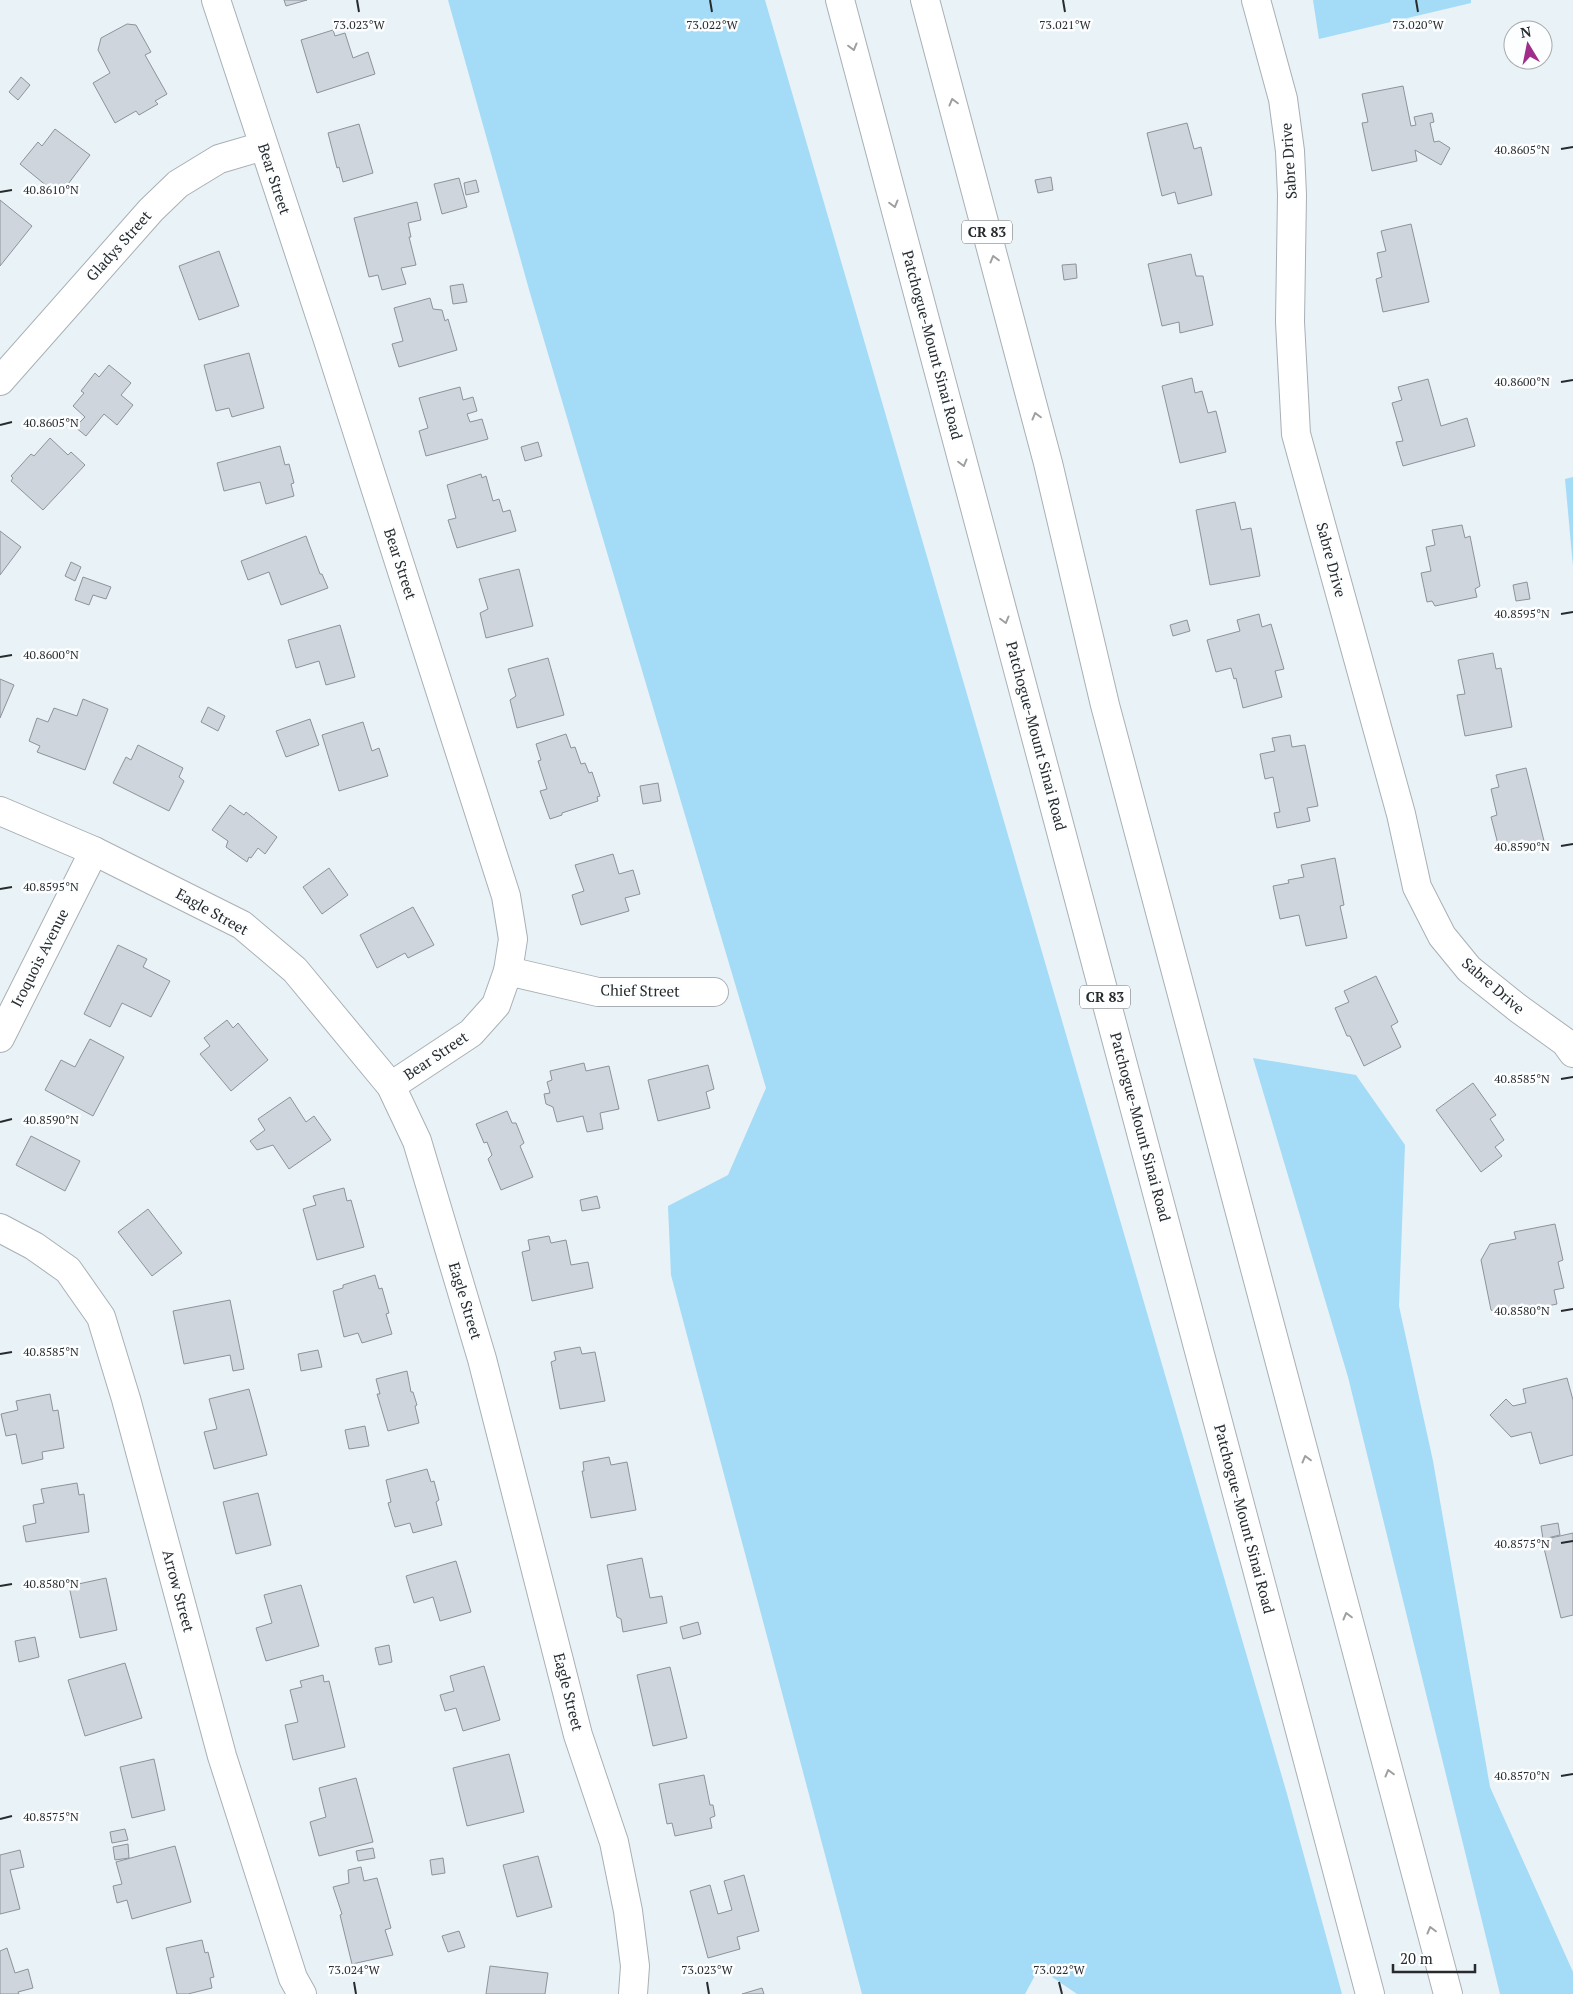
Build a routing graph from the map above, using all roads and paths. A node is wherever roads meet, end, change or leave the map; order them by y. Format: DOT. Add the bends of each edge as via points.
graph roads {
  1 [pos="216,0"];
  2 [pos="840,0"];
  3 [pos="925,0"];
  4 [pos="1256,0"];
  5 [pos="263,146"];
  6 [pos="0,382"];
  7 [pos="0,811"];
  8 [pos="94,851"];
  9 [pos="508,971"];
  10 [pos="714,992"];
  11 [pos="0,1038"];
  12 [pos="1573,1052"];
  13 [pos="391,1086"];
  14 [pos="0,1228"];
  15 [pos="302,1994"];
  16 [pos="633,1994"];
  17 [pos="1370,1994"];
  18 [pos="1448,1994"];
  1 -- 5 [label="main road, Bear Street"];
  2 -- 17 [label="main road, Patchogue-Mount Sinai Road / CR 83, one-way"];
  18 -- 3 [label="main road, CR 83, one-way" via="1105,706 1048,463"];
  4 -- 12 [label="main road, Sabre Drive" via="1283,99 1290,151 1290,322 1296,434 1401,814 1416,887 1442,936 1469,968 1565,1042"];
  5 -- 6 [label="main road, Gladys Street" via="219,159 178,184 151,210"];
  5 -- 9 [label="main road, Bear Street" via="506,896 513,939"];
  7 -- 8 [label="main road, Eagle Street"];
  8 -- 11 [label="main road, Iroquois Avenue"];
  8 -- 13 [label="main road, Eagle Street" via="242,925 295,970"];
  9 -- 10 [label="main road, Chief Street" via="598,992"];
  9 -- 13 [label="main road, Bear Street" via="496,1005 471,1033"];
  13 -- 16 [label="main road, Eagle Street" via="417,1142 482,1359 578,1735 614,1842 636,1966"];
  14 -- 15 [label="main road, Arrow Street" via="34,1246 68,1270 101,1317 222,1756 293,1978"];
}
